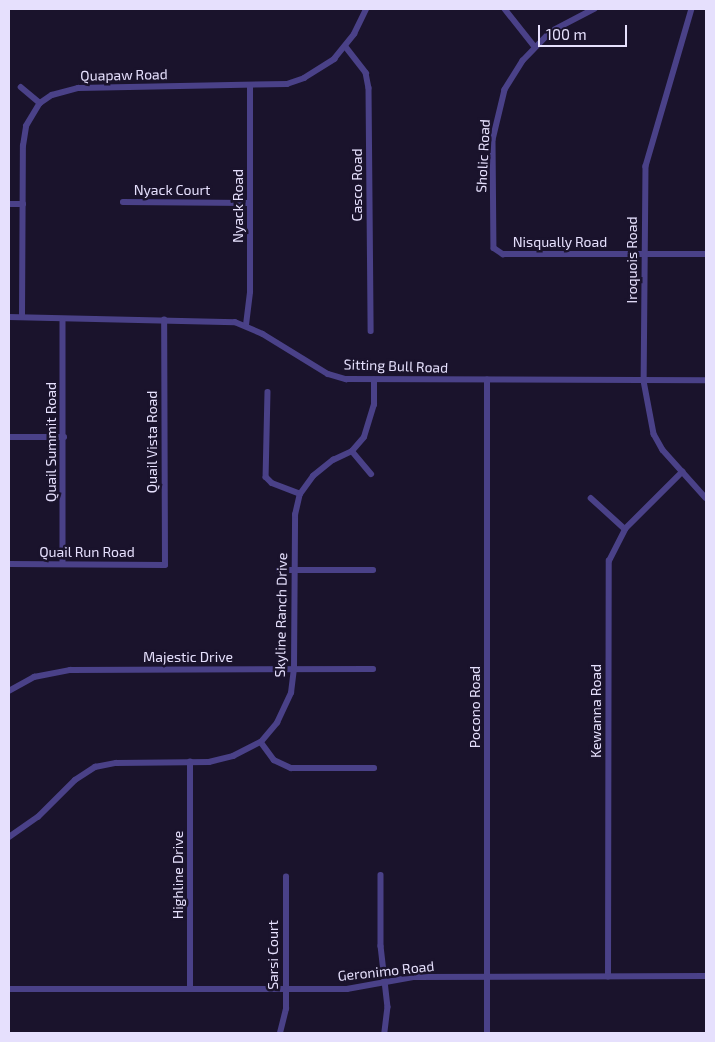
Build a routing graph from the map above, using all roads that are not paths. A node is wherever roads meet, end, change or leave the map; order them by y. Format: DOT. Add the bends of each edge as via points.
graph roads {
  1 [pos="366,9"];
  2 [pos="505,9"];
  3 [pos="595,9"];
  4 [pos="692,9"];
  5 [pos="346,47"];
  6 [pos="535,47"];
  7 [pos="250,86"];
  8 [pos="21,87"];
  9 [pos="40,104"];
  10 [pos="123,202"];
  11 [pos="250,203"];
  12 [pos="9,204"];
  13 [pos="23,204"];
  14 [pos="503,254"];
  15 [pos="644,254"];
  16 [pos="706,254"];
  17 [pos="9,317"];
  18 [pos="22,317"];
  19 [pos="63,320"];
  20 [pos="164,320"];
  21 [pos="246,325"];
  22 [pos="371,331"];
  23 [pos="374,380"];
  24 [pos="487,380"];
  25 [pos="644,380"];
  26 [pos="706,380"];
  27 [pos="268,392"];
  28 [pos="9,437"];
  29 [pos="64,437"];
  30 [pos="352,451"];
  31 [pos="682,472"];
  32 [pos="371,474"];
  33 [pos="300,494"];
  34 [pos="591,498"];
  35 [pos="706,498"];
  36 [pos="625,529"];
  37 [pos="9,564"];
  38 [pos="63,564"];
  39 [pos="165,565"];
  40 [pos="279,570"];
  41 [pos="295,570"];
  42 [pos="373,570"];
  43 [pos="294,669"];
  44 [pos="372,669"];
  45 [pos="9,692"];
  46 [pos="261,742"];
  47 [pos="190,762"];
  48 [pos="374,768"];
  49 [pos="9,837"];
  50 [pos="381,875"];
  51 [pos="286,877"];
  52 [pos="706,976"];
  53 [pos="488,977"];
  54 [pos="608,977"];
  55 [pos="387,984"];
  56 [pos="190,988"];
  57 [pos="9,989"];
  58 [pos="286,989"];
  59 [pos="280,1033"];
  60 [pos="385,1033"];
  61 [pos="487,1033"];
  1 -- 5 [label="street, Quapaw Road"];
  2 -- 6 [label="street"];
  3 -- 6 [label="street, Sholic Road" via="567,21"];
  4 -- 15 [label="street, Iroquois Road" via="646,166"];
  5 -- 7 [label="street, Quapaw Road" via="334,59 304,78 287,84"];
  5 -- 22 [label="street, Casco Road" via="366,73 369,88"];
  6 -- 14 [label="street, Sholic Road" via="505,90 495,125 492,241 494,248"];
  7 -- 9 [label="street, Quapaw Road" via="78,88 52,95"];
  7 -- 11 [label="street, Nyack Road"];
  8 -- 9 [label="street"];
  9 -- 13 [label="street" via="31,115 25,133"];
  10 -- 11 [label="street, Nyack Court"];
  11 -- 21 [label="street, Nyack Road" via="250,292"];
  12 -- 13 [label="street"];
  13 -- 18 [label="street"];
  14 -- 15 [label="street, Nisqually Road"];
  15 -- 16 [label="street, Nisqually Road"];
  15 -- 25 [label="street, Iroquois Road"];
  17 -- 18 [label="street, Sitting Bull Road"];
  18 -- 19 [label="street, Sitting Bull Road"];
  19 -- 20 [label="street, Sitting Bull Road"];
  19 -- 29 [label="street, Quail Summit Road"];
  20 -- 21 [label="street, Sitting Bull Road" via="217,320"];
  20 -- 39 [label="street, Quail Vista Road"];
  21 -- 23 [label="street, Sitting Bull Road" via="328,374"];
  23 -- 24 [label="street, Sitting Bull Road"];
  23 -- 30 [label="street, Skyline Ranch Drive" via="371,416 364,437"];
  24 -- 25 [label="street, Sitting Bull Road"];
  24 -- 53 [label="street, Pocono Road"];
  25 -- 26 [label="street, Sitting Bull Road"];
  25 -- 31 [label="street, Iroquois Road" via="654,434"];
  27 -- 33 [label="street" via="266,477 272,483"];
  28 -- 29 [label="street"];
  29 -- 38 [label="street, Quail Summit Road"];
  30 -- 32 [label="street"];
  30 -- 33 [label="street, Skyline Ranch Drive" via="333,460 313,476"];
  31 -- 35 [label="street, Iroquois Road"];
  31 -- 36 [label="street, Kewanna Road"];
  33 -- 41 [label="street, Skyline Ranch Drive" via="295,515"];
  34 -- 36 [label="street"];
  36 -- 54 [label="street, Kewanna Road" via="609,561"];
  37 -- 38 [label="street, Quail Run Road"];
  38 -- 39 [label="street, Quail Run Road"];
  40 -- 41 [label="street"];
  41 -- 42 [label="street"];
  41 -- 43 [label="street, Skyline Ranch Drive"];
  43 -- 44 [label="street, Majestic Drive"];
  43 -- 45 [label="street, Majestic Drive" via="70,670 34,677"];
  43 -- 46 [label="street, Skyline Ranch Drive" via="291,693 277,723"];
  46 -- 47 [label="street, Skyline Ranch Drive" via="233,756"];
  46 -- 48 [label="street" via="274,760 291,768"];
  47 -- 49 [label="street, Skyline Ranch Drive" via="116,763 95,767 75,780 38,817"];
  47 -- 56 [label="street, Highline Drive"];
  50 -- 55 [label="street" via="381,946"];
  51 -- 58 [label="street, Sarsi Court"];
  52 -- 54 [label="street, Geronimo Road"];
  53 -- 54 [label="street, Geronimo Road"];
  53 -- 55 [label="street, Geronimo Road" via="413,977"];
  53 -- 61 [label="street, Pocono Road"];
  55 -- 58 [label="street, Geronimo Road" via="347,989"];
  55 -- 60 [label="street"];
  56 -- 57 [label="street, Geronimo Road"];
  56 -- 58 [label="street, Geronimo Road"];
  58 -- 59 [label="street, Sarsi Court"];
}
